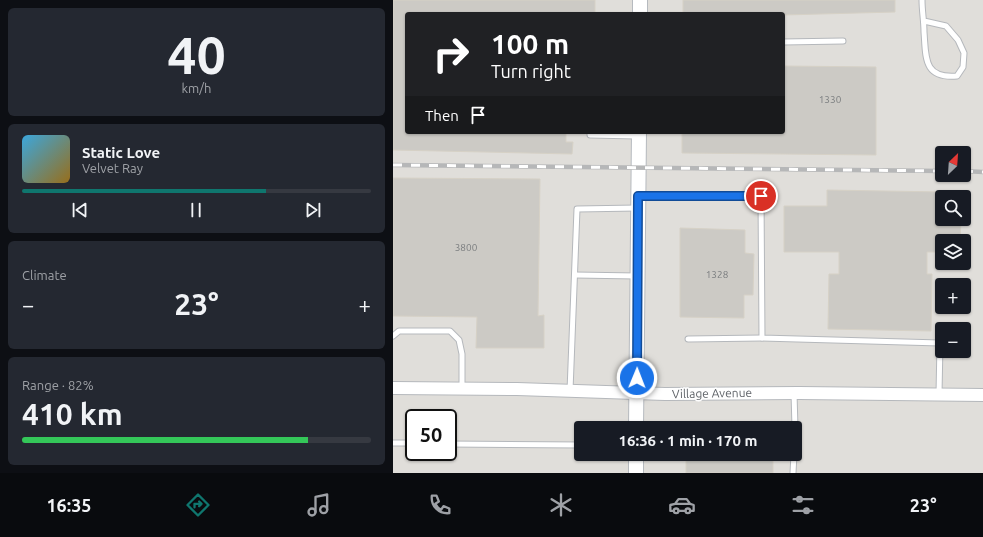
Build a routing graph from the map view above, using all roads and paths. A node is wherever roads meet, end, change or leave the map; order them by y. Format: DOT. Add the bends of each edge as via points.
graph roads {
  1 [pos="640,0"];
  2 [pos="922,0"];
  3 [pos="640,12"];
  4 [pos="924,21"];
  5 [pos="843,41"];
  6 [pos="785,42"];
  7 [pos="590,134"];
  8 [pos="639,134"];
  9 [pos="638,202"];
  10 [pos="575,275"];
  11 [pos="638,276"];
  12 [pos="393,336"];
  13 [pos="762,338"];
  14 [pos="688,339"];
  15 [pos="393,388"];
  16 [pos="462,389"];
  17 [pos="570,391"];
  18 [pos="636,393"];
  19 [pos="793,393"];
  20 [pos="939,394"];
  21 [pos="983,395"];
  22 [pos="636,421"];
  23 [pos="795,421"];
  24 [pos="393,443"];
  25 [pos="405,444"];
  26 [pos="457,444"];
  27 [pos="574,445"];
  28 [pos="636,461"];
  29 [pos="794,461"];
  30 [pos="636,473"];
  31 [pos="793,473"];
  1 -- 3 [label="main road"];
  2 -- 4 [label="lane"];
  4 -- 4 [label="lane" via="926,60 930,69 946,77 957,76 963,68 964,53 958,40 946,26"];
  5 -- 6 [label="lane"];
  7 -- 8 [label="lane"];
  8 -- 9 [label="main road"];
  9 -- 10 [label="lane" via="577,209"];
  9 -- 11 [label="main road"];
  9 -- 13 [label="lane" via="761,196"];
  10 -- 11 [label="lane"];
  10 -- 17 [label="lane"];
  11 -- 18 [label="main road"];
  12 -- 16 [label="lane" via="399,331 450,332 459,340 462,354"];
  13 -- 14 [label="lane"];
  13 -- 20 [label="lane" via="939,343"];
  15 -- 16 [label="street, Village Avenue"];
  16 -- 17 [label="street, Village Avenue"];
  17 -- 18 [label="street, Village Avenue"];
  18 -- 19 [label="street, Village Avenue"];
  18 -- 22 [label="main road"];
  19 -- 20 [label="street, Village Avenue"];
  19 -- 23 [label="lane"];
  20 -- 21 [label="street, Village Avenue"];
  24 -- 25 [label="lane"];
  26 -- 27 [label="lane"];
  28 -- 30 [label="main road"];
  29 -- 31 [label="lane"];
}
